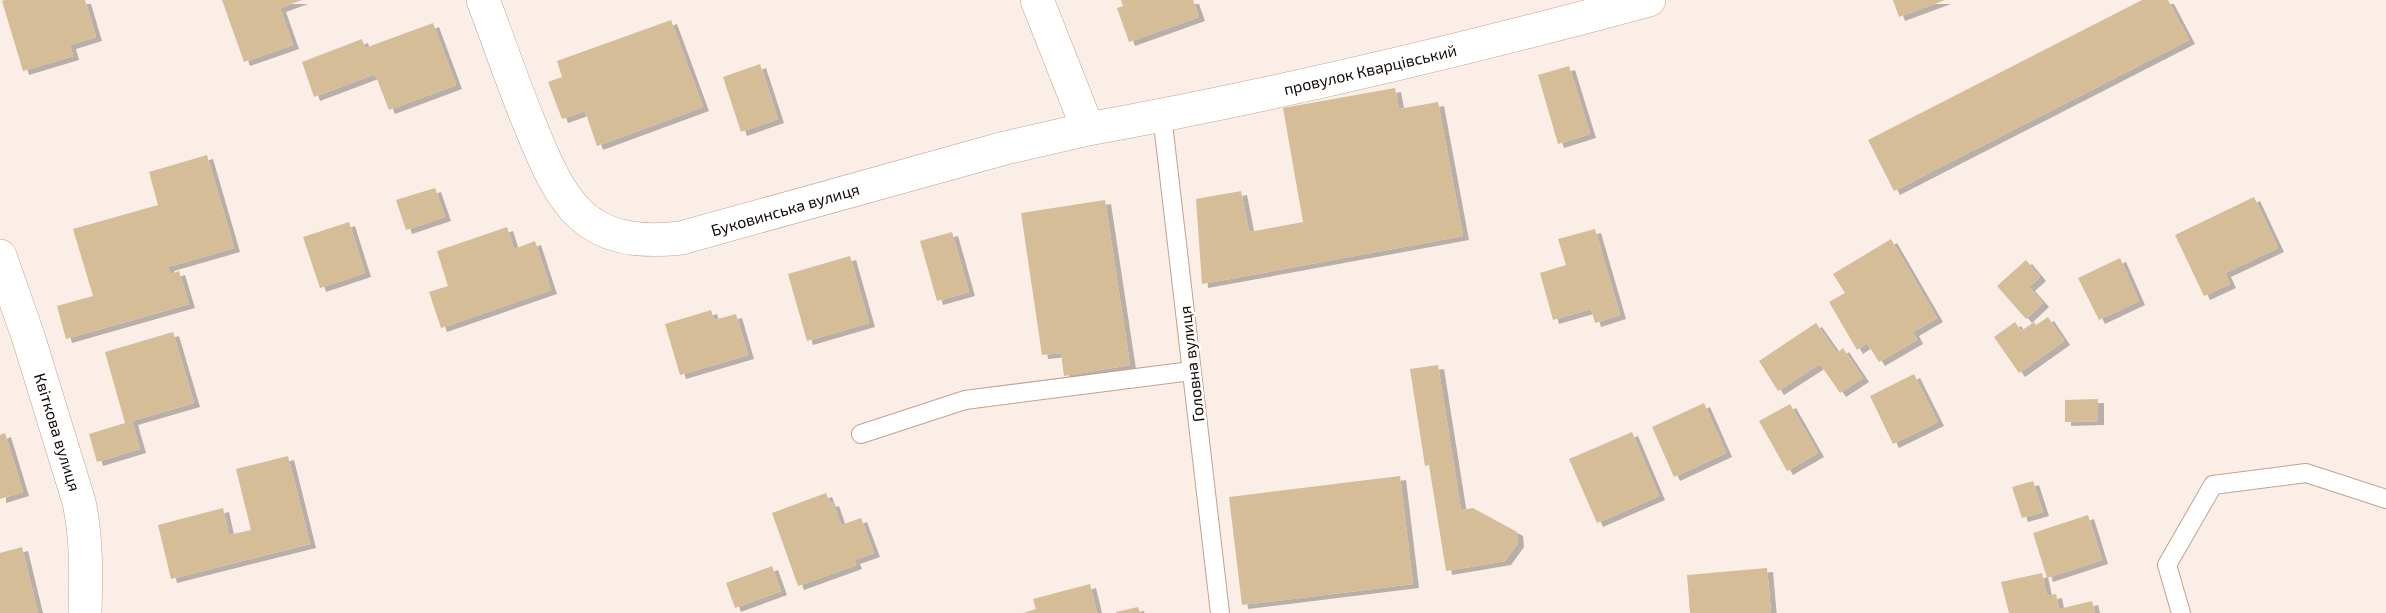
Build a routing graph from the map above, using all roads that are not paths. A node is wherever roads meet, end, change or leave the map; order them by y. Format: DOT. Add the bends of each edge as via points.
graph roads {
  1 [pos="483,0"];
  2 [pos="1037,0"];
  3 [pos="1649,0"];
  4 [pos="1559,12"];
  5 [pos="1162,115"];
  6 [pos="1088,129"];
  7 [pos="0,256"];
  8 [pos="1191,371"];
  9 [pos="861,434"];
  10 [pos="2386,499"];
  11 [pos="85,613"];
  12 [pos="1220,613"];
  13 [pos="2181,613"];
  1 -- 6 [label="street, Буковинська вулиця" via="549,173 560,192 584,218 640,240 681,238 994,151"];
  2 -- 6 [label="street"];
  3 -- 4 [label="street, провулок Кварцівський"];
  4 -- 5 [label="street, провулок Кварцівський" via="1495,41"];
  5 -- 6 [label="street, провулок Кварцівський"];
  5 -- 8 [label="lane, Головна вулиця"];
  7 -- 11 [label="street, Квіткова вулиця" via="79,502 85,546"];
  8 -- 9 [label="lane" via="965,400"];
  8 -- 12 [label="lane, Головна вулиця"];
  10 -- 13 [label="lane" via="2306,473 2213,485 2167,565"];
}
